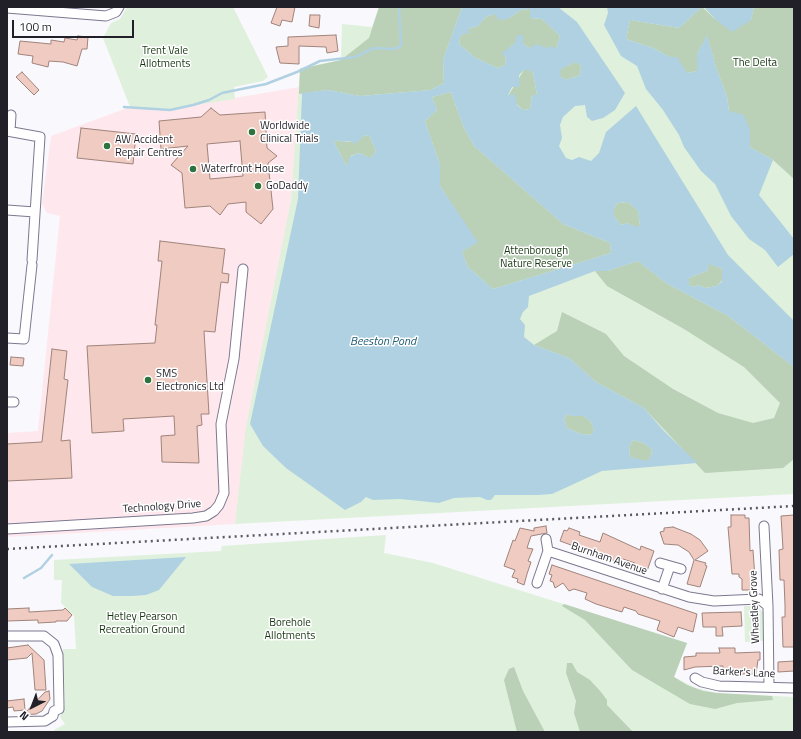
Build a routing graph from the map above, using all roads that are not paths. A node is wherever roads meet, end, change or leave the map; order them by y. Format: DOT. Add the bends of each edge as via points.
graph roads {
  1 [pos="119,7"];
  2 [pos="7,8"];
  3 [pos="11,115"];
  4 [pos="8,131"];
  5 [pos="7,210"];
  6 [pos="35,212"];
  7 [pos="243,269"];
  8 [pos="7,338"];
  9 [pos="764,526"];
  10 [pos="7,529"];
  11 [pos="546,539"];
  12 [pos="548,551"];
  13 [pos="660,563"];
  14 [pos="670,566"];
  15 [pos="681,569"];
  16 [pos="537,583"];
  17 [pos="662,589"];
  18 [pos="768,606"];
  19 [pos="7,636"];
  20 [pos="695,678"];
  21 [pos="769,687"];
  22 [pos="794,688"];
  23 [pos="7,722"];
  1 -- 2 [label="street" via="116,12 106,16"];
  3 -- 4 [label="street"];
  4 -- 6 [label="street" via="40,137"];
  5 -- 6 [label="street"];
  6 -- 8 [label="street" via="24,339"];
  7 -- 10 [label="street, Technology Drive" via="234,359 221,424 224,493 214,511 206,516 192,518"];
  9 -- 18 [label="street, Wheatley Grove"];
  11 -- 12 [label="street"];
  12 -- 16 [label="street"];
  12 -- 17 [label="street, Burnham Avenue"];
  13 -- 14 [label="street, Burnham Avenue"];
  14 -- 15 [label="street, Burnham Avenue"];
  14 -- 17 [label="street"];
  17 -- 18 [label="street, Burnham Avenue" via="707,600 759,599"];
  18 -- 21 [label="street, Wheatley Grove"];
  19 -- 23 [label="street" via="44,636 54,644 58,655 59,704 53,716 44,721"];
  20 -- 21 [label="street, Barker's Lane" via="719,686"];
  21 -- 22 [label="street, Barker's Lane"];
}
